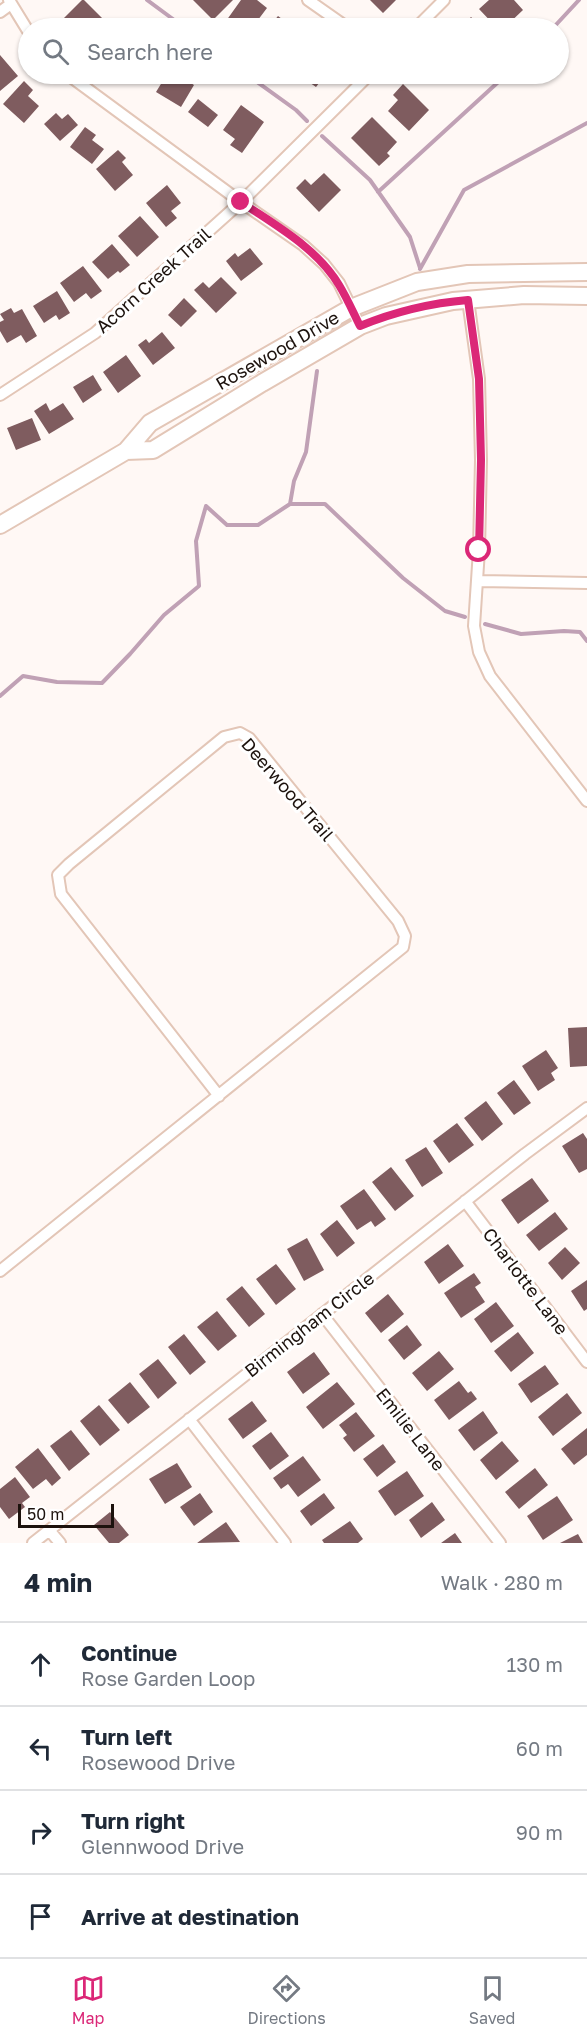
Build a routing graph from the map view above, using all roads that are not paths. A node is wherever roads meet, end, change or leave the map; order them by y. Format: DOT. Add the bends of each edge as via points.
graph roads {
  1 [pos="308,0"];
  2 [pos="444,0"];
  3 [pos="10,2"];
  4 [pos="0,12"];
  5 [pos="20,18"];
  6 [pos="334,18"];
  7 [pos="426,18"];
  8 [pos="81,84"];
  9 [pos="360,84"];
  10 [pos="241,202"];
  11 [pos="587,272"];
  12 [pos="587,296"];
  13 [pos="468,300"];
  14 [pos="351,308"];
  15 [pos="360,326"];
  16 [pos="0,395"];
  17 [pos="126,451"];
  18 [pos="0,525"];
  19 [pos="477,581"];
  20 [pos="587,583"];
  21 [pos="587,801"];
  22 [pos="219,1096"];
  23 [pos="587,1108"];
  24 [pos="465,1201"];
  25 [pos="0,1271"];
  26 [pos="322,1314"];
  27 [pos="587,1362"];
  28 [pos="189,1419"];
  29 [pos="49,1530"];
  30 [pos="33,1543"];
  31 [pos="60,1543"];
  32 [pos="285,1543"];
  33 [pos="500,1543"];
  1 -- 6 [label="street"];
  2 -- 7 [label="street"];
  3 -- 4 [label="street"];
  3 -- 5 [label="street"];
  8 -- 10 [label="street"];
  9 -- 10 [label="street, Acorn Creek Trail"];
  10 -- 14 [label="street" via="317,258 339,284"];
  10 -- 16 [label="street, Acorn Creek Trail" via="95,333"];
  11 -- 14 [label="main road, Rosewood Drive" via="468,274 417,282"];
  12 -- 13 [label="main road, Rosewood Drive" via="524,295"];
  13 -- 15 [label="main road, Rosewood Drive" via="386,316"];
  13 -- 19 [label="street" via="479,379"];
  14 -- 15 [label="street"];
  14 -- 17 [label="main road, Rosewood Drive" via="150,423"];
  15 -- 17 [label="main road, Rosewood Drive" via="153,450"];
  17 -- 18 [label="main road, Rosewood Drive"];
  19 -- 20 [label="street"];
  19 -- 21 [label="street" via="474,626 479,652 490,676"];
  22 -- 22 [label="street, Deerwood Trail" via="403,947 405,936 398,921 249,738 240,733 224,737 58,875 61,894"];
  22 -- 25 [label="street, Deerwood Trail"];
  23 -- 24 [label="street, Birmingham Circle"];
  24 -- 26 [label="street, Birmingham Circle"];
  24 -- 27 [label="street, Charlotte Lane"];
  26 -- 28 [label="street, Birmingham Circle"];
  26 -- 33 [label="street, Emilie Lane"];
  28 -- 29 [label="street, Birmingham Circle"];
  28 -- 32 [label="street"];
  29 -- 30 [label="street, Birmingham Circle"];
  29 -- 31 [label="street"];
}
